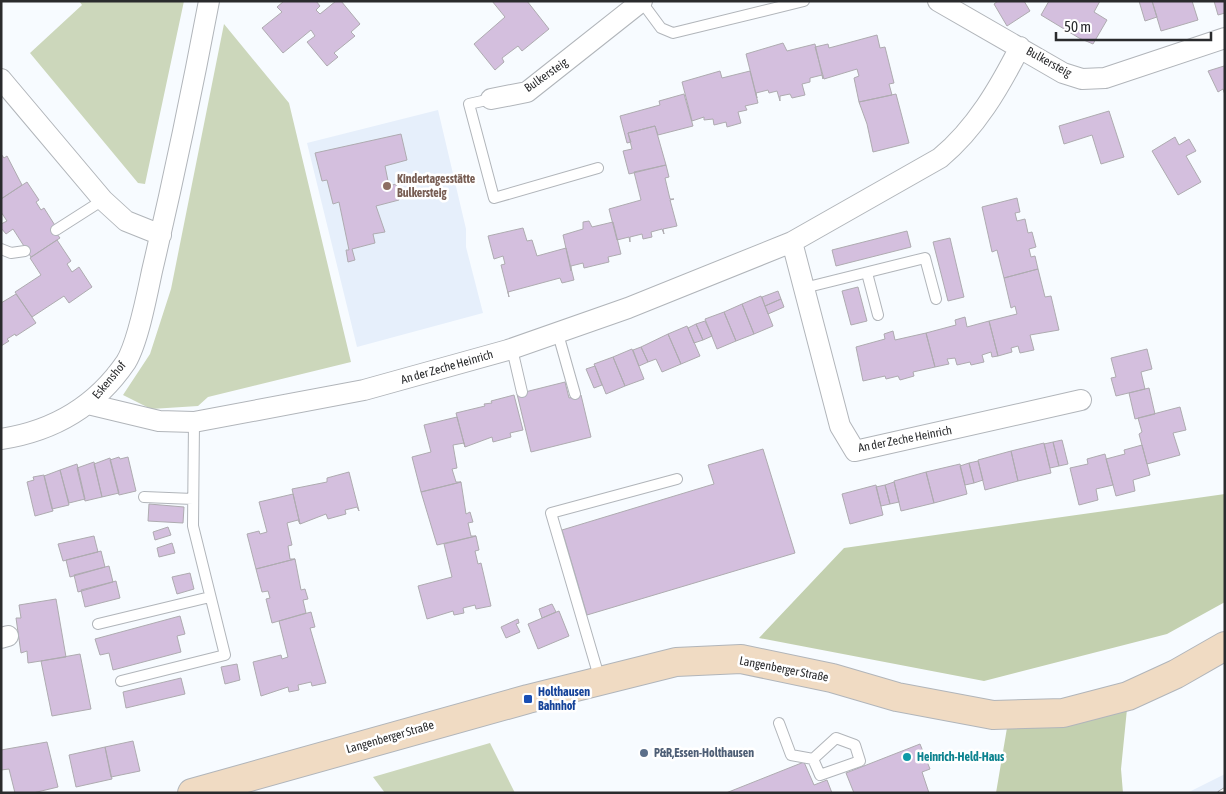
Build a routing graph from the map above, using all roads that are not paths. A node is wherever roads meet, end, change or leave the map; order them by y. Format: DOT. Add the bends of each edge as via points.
graph roads {
  1 [pos="209,1"];
  2 [pos="642,1"];
  3 [pos="804,1"];
  4 [pos="938,1"];
  5 [pos="1225,38"];
  6 [pos="1020,47"];
  7 [pos="1,79"];
  8 [pos="491,99"];
  9 [pos="598,168"];
  10 [pos="103,200"];
  11 [pos="56,230"];
  12 [pos="161,235"];
  13 [pos="792,242"];
  14 [pos="1,249"];
  15 [pos="25,251"];
  16 [pos="867,273"];
  17 [pos="804,288"];
  18 [pos="936,299"];
  19 [pos="878,314"];
  20 [pos="558,334"];
  21 [pos="512,349"];
  22 [pos="522,392"];
  23 [pos="575,394"];
  24 [pos="1081,400"];
  25 [pos="88,404"];
  26 [pos="194,422"];
  27 [pos="1,438"];
  28 [pos="677,478"];
  29 [pos="144,496"];
  30 [pos="194,499"];
  31 [pos="210,597"];
  32 [pos="98,624"];
  33 [pos="1225,646"];
  34 [pos="600,681"];
  35 [pos="121,682"];
  36 [pos="779,723"];
  37 [pos="813,759"];
  38 [pos="224,788"];
  39 [pos="192,793"];
  1 -- 12 [label="street, Eskenshof"];
  2 -- 3 [label="lane" via="660,28 674,33"];
  2 -- 8 [label="street, Bulkersteig" via="527,92"];
  4 -- 6 [label="street, Bulkersteig"];
  5 -- 6 [label="street, Bulkersteig" via="1105,78 1082,79 1063,73"];
  6 -- 13 [label="street, An der Zeche Heinrich" via="998,90 959,142 940,158"];
  7 -- 10 [label="street"];
  8 -- 9 [label="lane, Bulkersteig" via="469,104 494,198"];
  10 -- 11 [label="lane"];
  10 -- 12 [label="street" via="126,221"];
  12 -- 25 [label="street, Eskenshof" via="141,319 126,360"];
  13 -- 17 [label="street, An der Zeche Heinrich"];
  13 -- 20 [label="street, An der Zeche Heinrich"];
  14 -- 15 [label="lane" via="11,253"];
  16 -- 17 [label="lane"];
  16 -- 18 [label="lane" via="925,258"];
  16 -- 19 [label="lane"];
  17 -- 24 [label="street, An der Zeche Heinrich" via="840,426 855,452"];
  20 -- 21 [label="street, An der Zeche Heinrich"];
  20 -- 23 [label="lane"];
  21 -- 22 [label="lane"];
  21 -- 26 [label="street, An der Zeche Heinrich" via="364,390"];
  25 -- 26 [label="street, An der Zeche Heinrich" via="159,421"];
  25 -- 27 [label="street, Eskenshof" via="62,422"];
  26 -- 30 [label="lane"];
  28 -- 34 [label="lane" via="551,512"];
  29 -- 30 [label="lane"];
  30 -- 31 [label="lane" via="193,526"];
  31 -- 32 [label="lane"];
  31 -- 35 [label="lane" via="226,655"];
  33 -- 34 [label="main road, Langenberger Straße" via="1128,696 1063,713 993,715 897,697 832,678 740,659 676,662"];
  34 -- 38 [label="main road, Langenberger Straße"];
  36 -- 37 [label="lane" via="791,755"];
  37 -- 37 [label="lane" via="836,738 855,744 860,760 820,775"];
  38 -- 39 [label="main road, Langenberger Straße"];
}
